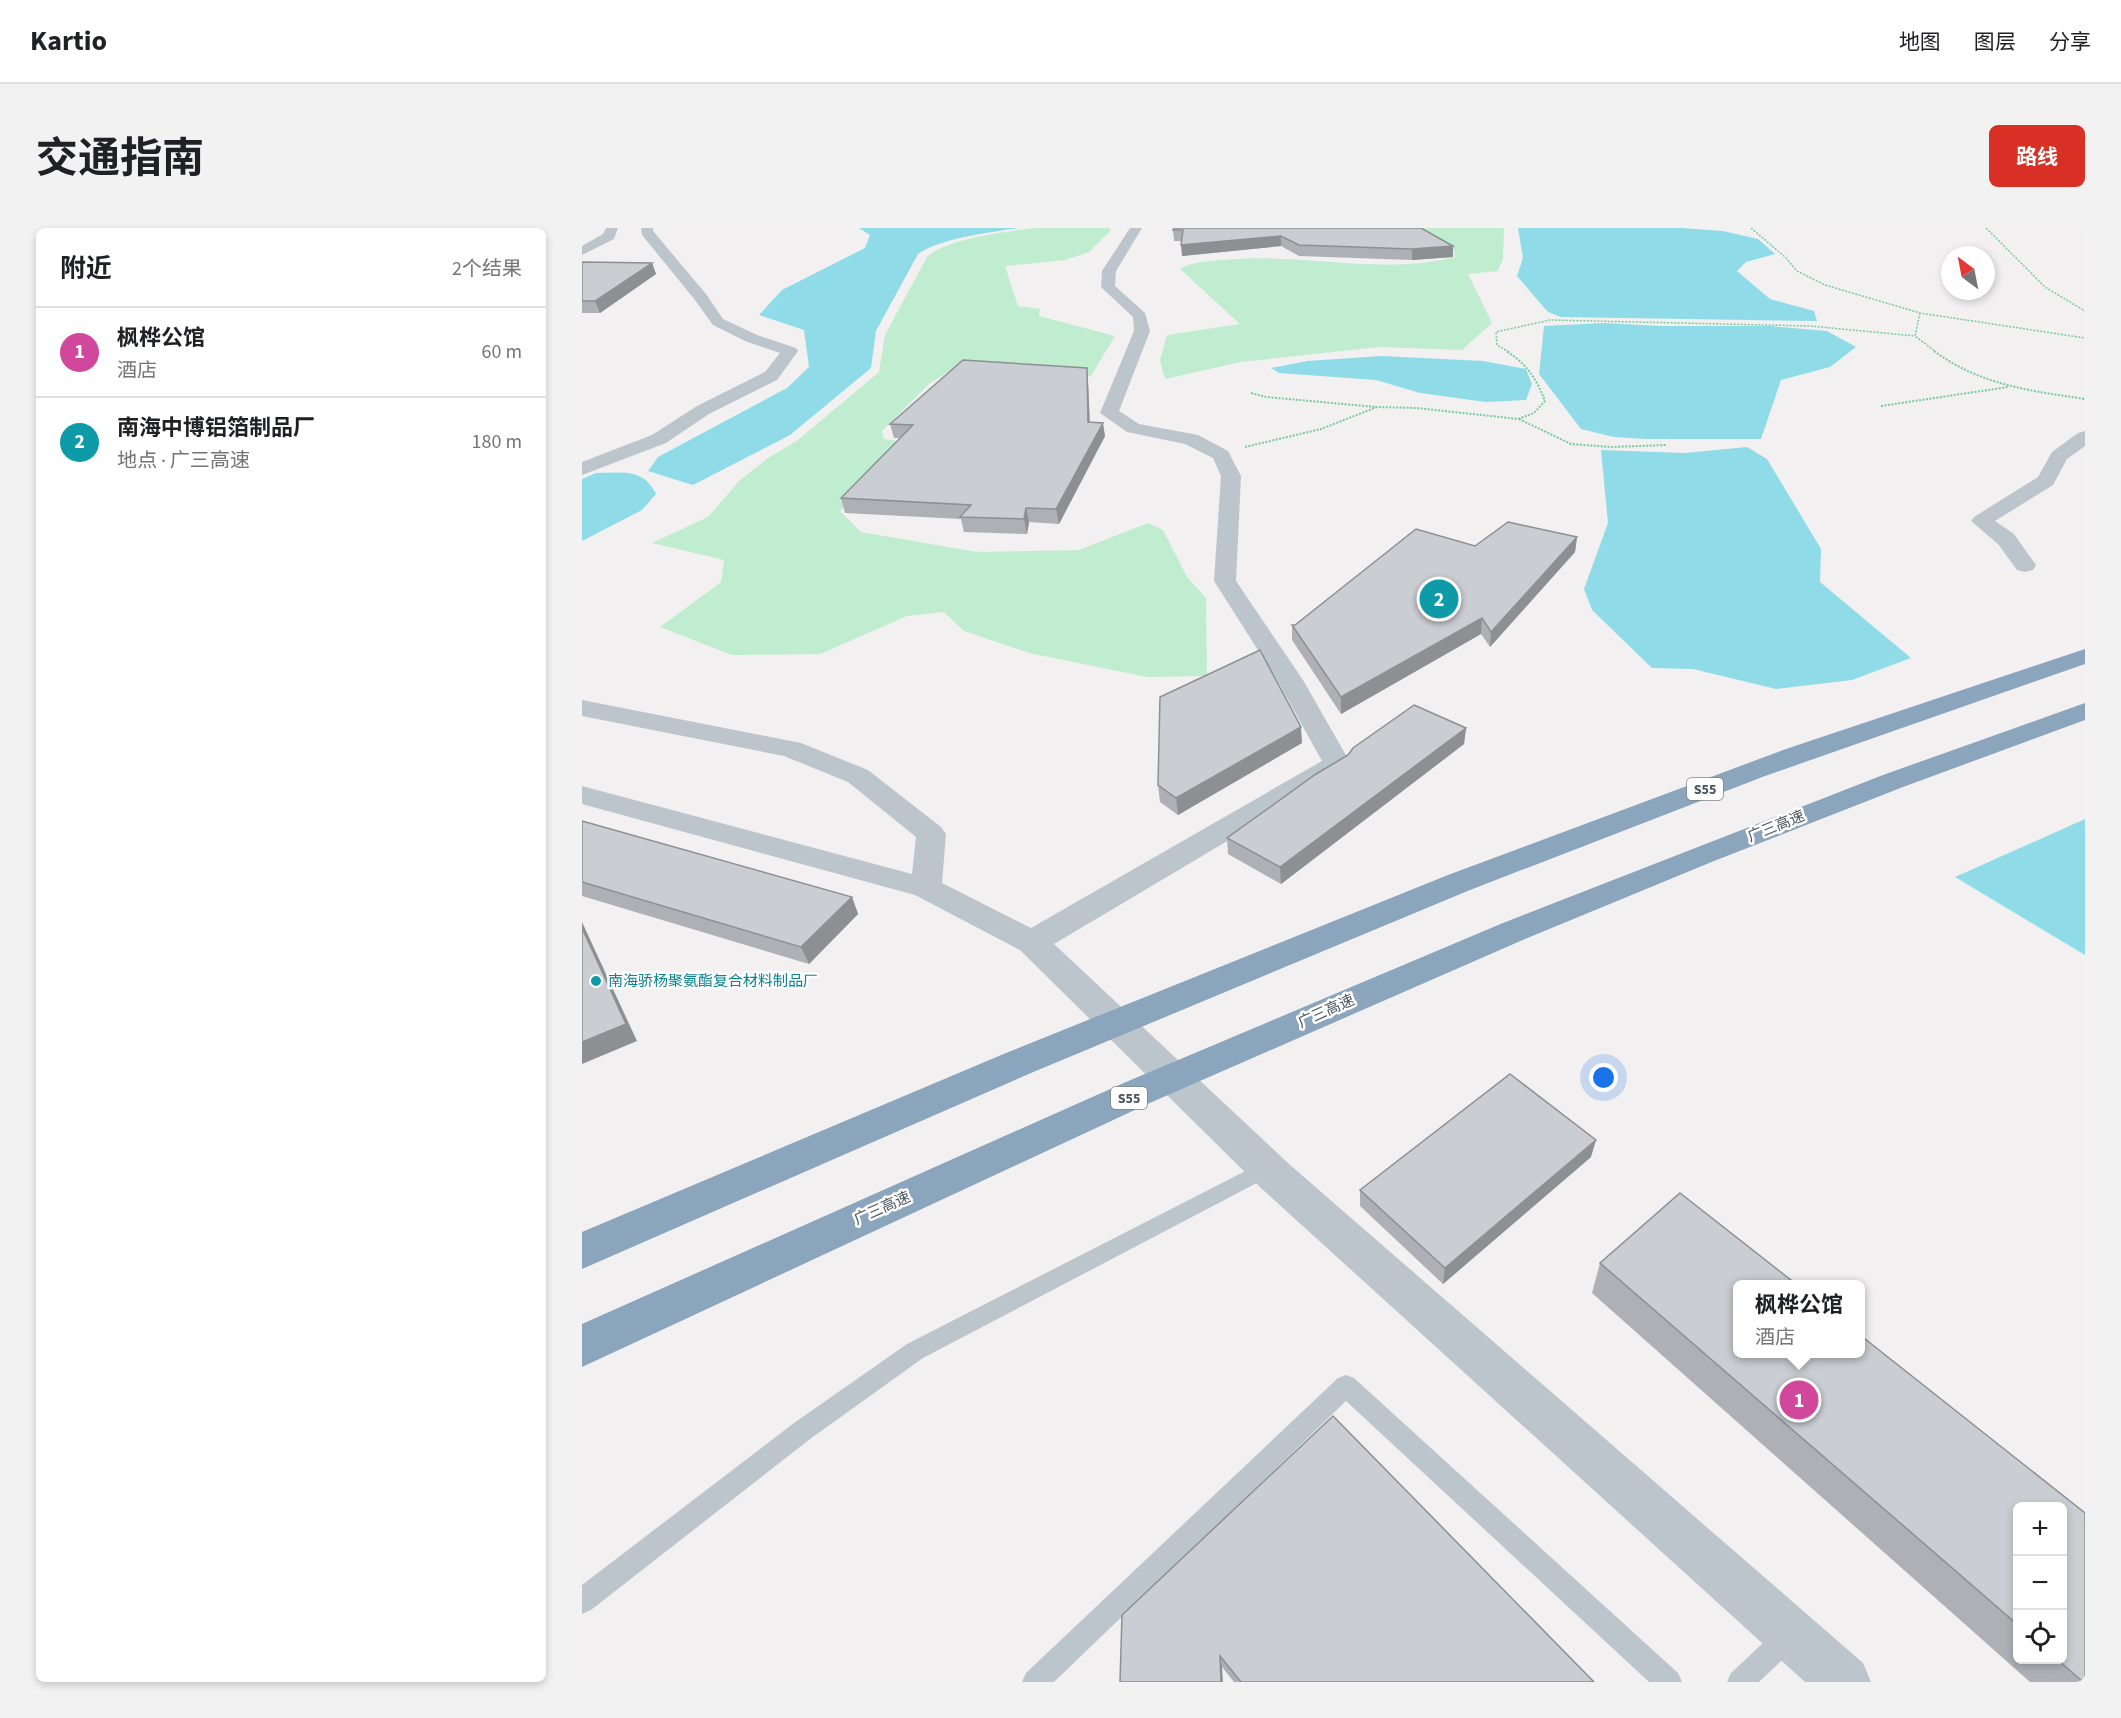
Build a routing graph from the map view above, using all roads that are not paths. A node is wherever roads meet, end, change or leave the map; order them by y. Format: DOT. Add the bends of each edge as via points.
graph roads {
  1 [pos="612,228"];
  2 [pos="648,228"];
  3 [pos="1136,228"];
  4 [pos="582,251"];
  5 [pos="2085,437"];
  6 [pos="582,469"];
  7 [pos="2025,565"];
  8 [pos="2085,641"];
  9 [pos="2085,657"];
  10 [pos="1974,694"];
  11 [pos="582,708"];
  12 [pos="2085,711"];
  13 [pos="582,795"];
  14 [pos="926,888"];
  15 [pos="1032,942"];
  16 [pos="1267,1168"];
  17 [pos="582,1251"];
  18 [pos="582,1346"];
  19 [pos="582,1601"];
  20 [pos="1791,1635"];
  21 [pos="1035,1682"];
  22 [pos="1669,1682"];
  23 [pos="1740,1682"];
  24 [pos="1844,1682"];
  1 -- 4 [label="street" via="609,236"];
  2 -- 6 [label="street" via="656,245 672,260 718,322 790,351 771,376 703,410 659,439"];
  3 -- 15 [label="street" via="1109,271 1108,287 1140,316 1142,331 1109,413 1133,428 1191,439 1221,455 1231,476 1225,581 1290,680 1337,764"];
  5 -- 7 [label="street" via="2059,456 2046,481 1981,521 2006,539"];
  8 -- 10 [label="highway"];
  9 -- 10 [label="highway, S55"];
  10 -- 17 [label="highway, S55" via="1756,770 1330,934 843,1137"];
  11 -- 14 [label="street" via="791,749 858,776 931,834"];
  12 -- 18 [label="highway, 广三高速 / S55" via="1827,806 1385,985 874,1211"];
  13 -- 14 [label="street"];
  14 -- 15 [label="street"];
  15 -- 16 [label="street"];
  16 -- 19 [label="lane" via="915,1351 802,1431"];
  16 -- 20 [label="street"];
  20 -- 23 [label="lane"];
  20 -- 24 [label="street"];
  21 -- 22 [label="lane" via="1346,1386"];
}
